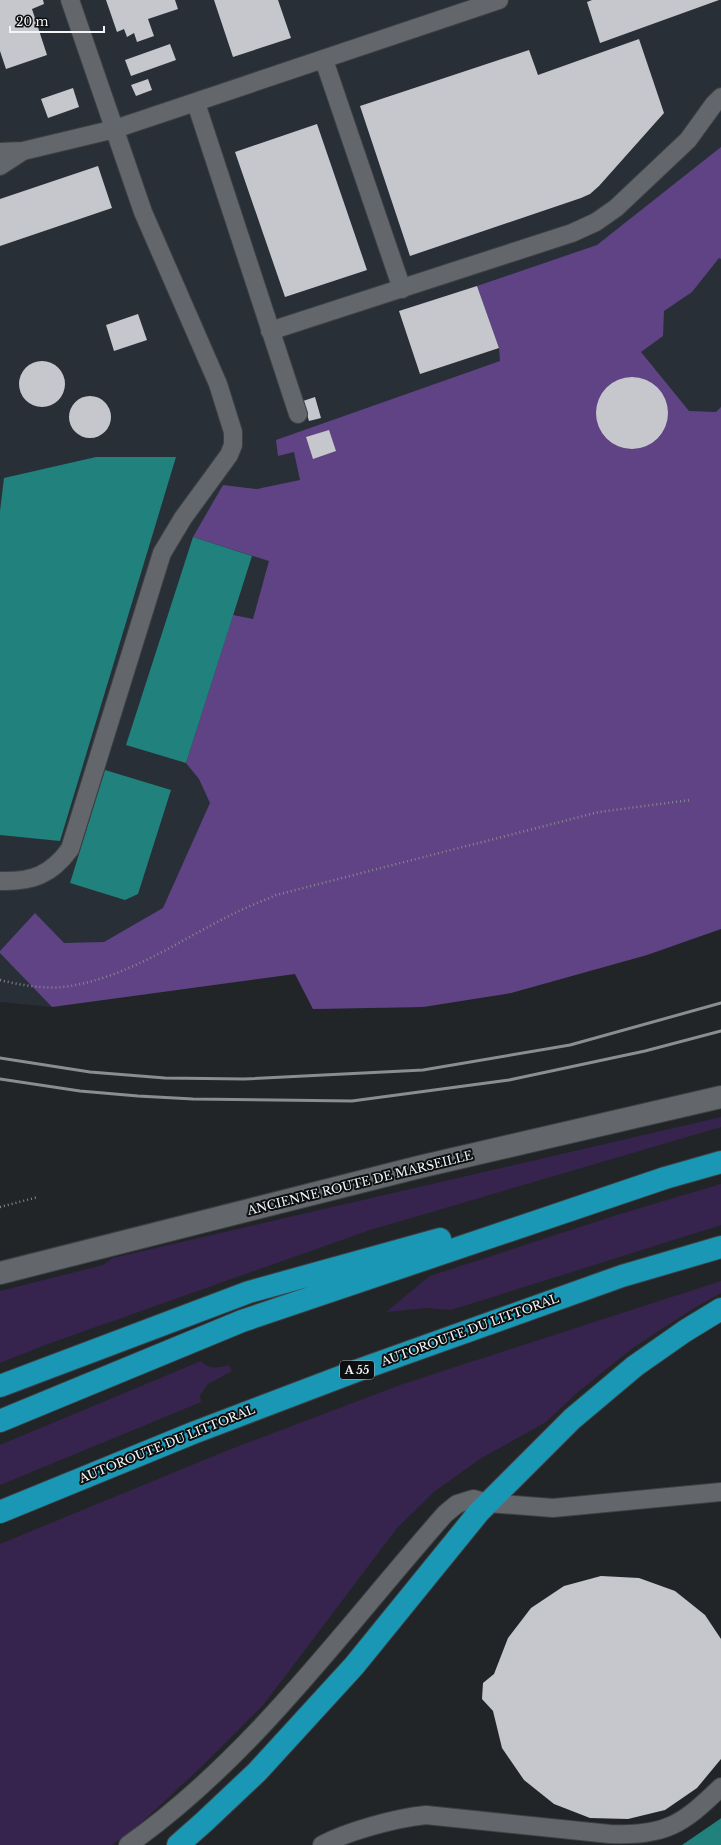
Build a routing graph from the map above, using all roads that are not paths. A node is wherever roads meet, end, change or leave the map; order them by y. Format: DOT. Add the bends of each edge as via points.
graph roads {
  1 [pos="70,0"];
  2 [pos="499,0"];
  3 [pos="324,60"];
  4 [pos="721,97"];
  5 [pos="196,103"];
  6 [pos="115,129"];
  7 [pos="23,151"];
  8 [pos="0,152"];
  9 [pos="0,166"];
  10 [pos="402,289"];
  11 [pos="270,331"];
  12 [pos="298,414"];
  13 [pos="0,880"];
  14 [pos="721,1097"];
  15 [pos="721,1162"];
  16 [pos="665,1178"];
  17 [pos="721,1247"];
  18 [pos="0,1273"];
  19 [pos="721,1309"];
  20 [pos="0,1386"];
  21 [pos="0,1421"];
  22 [pos="721,1492"];
  23 [pos="488,1503"];
  24 [pos="0,1512"];
  25 [pos="721,1787"];
  26 [pos="128,1845"];
  27 [pos="178,1845"];
  28 [pos="322,1845"];
  1 -- 6 [label="lane"];
  2 -- 3 [label="lane"];
  3 -- 5 [label="lane"];
  3 -- 10 [label="lane"];
  4 -- 10 [label="lane" via="688,140 616,208 596,222 572,233"];
  5 -- 6 [label="lane"];
  5 -- 11 [label="lane"];
  6 -- 7 [label="lane"];
  6 -- 13 [label="lane" via="143,212 218,384 233,432 233,445 229,455 183,518 162,553 70,849 61,861 45,874 18,881"];
  7 -- 8 [label="lane"];
  7 -- 9 [label="lane"];
  10 -- 11 [label="lane"];
  11 -- 12 [label="lane"];
  14 -- 18 [label="street, ANCIENNE ROUTE DE MARSEILLE" via="418,1167"];
  15 -- 16 [label="highway"];
  16 -- 20 [label="highway" via="248,1292"];
  16 -- 21 [label="highway" via="242,1320"];
  17 -- 24 [label="highway, AUTOROUTE DU LITTORAL / A 55" via="622,1276 356,1371 193,1432"];
  19 -- 23 [label="highway" via="629,1371 572,1419"];
  22 -- 23 [label="lane" via="553,1508"];
  23 -- 26 [label="lane" via="473,1499 457,1504 445,1514 269,1719 213,1774"];
  23 -- 27 [label="highway" via="354,1666 257,1772"];
  25 -- 28 [label="lane" via="702,1806 680,1822 657,1832 610,1834 426,1815 405,1818"];
}
